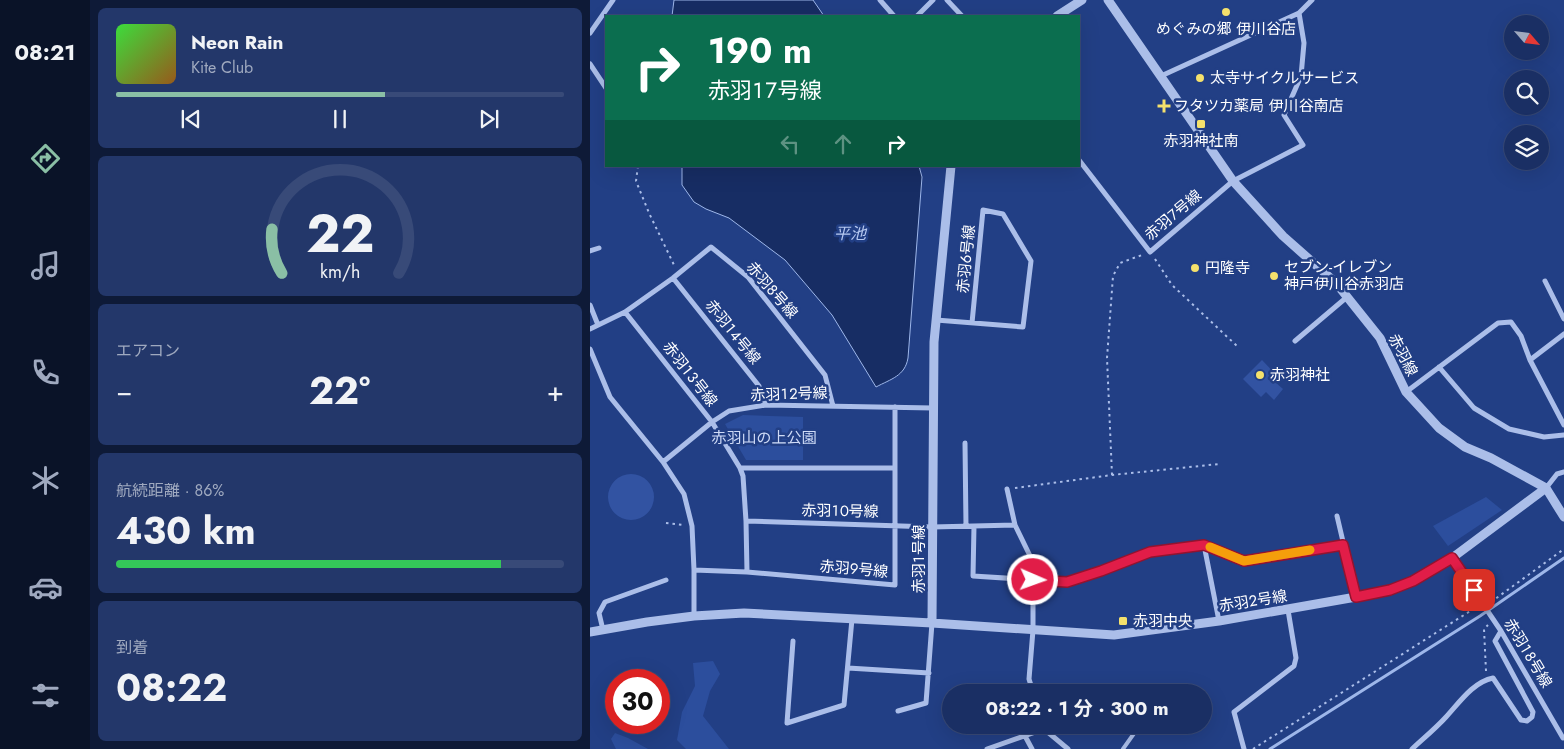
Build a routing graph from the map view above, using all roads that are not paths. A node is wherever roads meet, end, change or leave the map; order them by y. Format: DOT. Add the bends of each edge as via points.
graph roads {
  1 [pos="613,0"];
  2 [pos="880,0"];
  3 [pos="933,0"];
  4 [pos="947,0"];
  5 [pos="1082,0"];
  6 [pos="1108,0"];
  7 [pos="1312,0"];
  8 [pos="1300,13"];
  9 [pos="893,15"];
  10 [pos="917,15"];
  11 [pos="961,15"];
  12 [pos="1059,15"];
  13 [pos="590,33"];
  14 [pos="590,64"];
  15 [pos="1161,76"];
  16 [pos="605,86"];
  17 [pos="1080,161"];
  18 [pos="951,167"];
  19 [pos="1233,181"];
  20 [pos="599,248"];
  21 [pos="590,251"];
  22 [pos="674,278"];
  23 [pos="1545,281"];
  24 [pos="1347,297"];
  25 [pos="590,304"];
  26 [pos="625,312"];
  27 [pos="1564,319"];
  28 [pos="936,320"];
  29 [pos="972,323"];
  30 [pos="598,325"];
  31 [pos="590,329"];
  32 [pos="1564,334"];
  33 [pos="1294,341"];
  34 [pos="590,349"];
  35 [pos="1530,360"];
  36 [pos="1439,367"];
  37 [pos="1406,392"];
  38 [pos="766,405"];
  39 [pos="833,406"];
  40 [pos="895,408"];
  41 [pos="933,408"];
  42 [pos="712,422"];
  43 [pos="1564,425"];
  44 [pos="1564,436"];
  45 [pos="965,443"];
  46 [pos="662,462"];
  47 [pos="740,468"];
  48 [pos="895,468"];
  49 [pos="1564,472"];
  50 [pos="1546,488"];
  51 [pos="1007,489"];
  52 [pos="1338,516"];
  53 [pos="1564,517"];
  54 [pos="746,521"];
  55 [pos="895,525"];
  56 [pos="1015,525"];
  57 [pos="966,526"];
  58 [pos="974,526"];
  59 [pos="932,527"];
  60 [pos="1204,545"];
  61 [pos="1343,545"];
  62 [pos="1452,558"];
  63 [pos="694,570"];
  64 [pos="747,572"];
  65 [pos="666,580"];
  66 [pos="1033,580"];
  67 [pos="1356,597"];
  68 [pos="1288,610"];
  69 [pos="694,616"];
  70 [pos="852,619"];
  71 [pos="1219,621"];
  72 [pos="932,623"];
  73 [pos="603,630"];
  74 [pos="1033,630"];
  75 [pos="1501,631"];
  76 [pos="590,632"];
  77 [pos="793,641"];
  78 [pos="848,668"];
  79 [pos="928,672"];
  80 [pos="1031,684"];
  81 [pos="898,711"];
  82 [pos="1029,734"];
  83 [pos="1051,734"];
  84 [pos="1134,734"];
  85 [pos="1025,736"];
  86 [pos="1563,738"];
  87 [pos="987,749"];
  88 [pos="1032,749"];
  89 [pos="1068,749"];
  90 [pos="1123,749"];
  91 [pos="1244,749"];
  92 [pos="1412,749"];
  1 -- 13 [label="street"];
  2 -- 9 [label="street"];
  3 -- 10 [label="street"];
  4 -- 11 [label="street"];
  5 -- 12 [label="street"];
  6 -- 15 [label="street, 赤羽線"];
  7 -- 8 [label="street"];
  8 -- 15 [label="street"];
  8 -- 19 [label="street, 赤羽７号線" via="1304,43 1301,76 1284,115 1302,145"];
  14 -- 16 [label="street"];
  15 -- 19 [label="street, 赤羽線"];
  17 -- 19 [label="street, 赤羽７号線" via="1150,252"];
  18 -- 28 [label="street, 赤羽１号線"];
  19 -- 24 [label="street, 赤羽線" via="1283,236 1336,283"];
  20 -- 21 [label="street"];
  22 -- 26 [label="street, 赤羽８号線"];
  22 -- 38 [label="street, 赤羽１４号線" via="759,386"];
  22 -- 39 [label="street, 赤羽８号線" via="711,247 748,277 825,375"];
  23 -- 27 [label="street"];
  24 -- 33 [label="street"];
  24 -- 37 [label="street, 赤羽線" via="1380,338"];
  25 -- 30 [label="street"];
  26 -- 30 [label="street, 赤羽８号線"];
  26 -- 42 [label="street, 赤羽１３号線"];
  28 -- 29 [label="street, 赤羽６号線"];
  28 -- 41 [label="street, 赤羽１号線"];
  29 -- 29 [label="street, 赤羽６号線" via="1023,327 1031,261 1003,214 983,210"];
  30 -- 31 [label="street, 赤羽８号線"];
  32 -- 35 [label="street"];
  34 -- 46 [label="street" via="610,397"];
  35 -- 36 [label="street" via="1521,336 1511,322 1498,323"];
  35 -- 43 [label="street"];
  36 -- 37 [label="street"];
  36 -- 44 [label="street" via="1474,408 1509,429 1544,437"];
  37 -- 50 [label="street, 赤羽線" via="1439,428 1465,447"];
  38 -- 39 [label="street, 赤羽１２号線"];
  38 -- 42 [label="street, 赤羽１２号線" via="729,411"];
  39 -- 40 [label="street, 赤羽１２号線"];
  40 -- 41 [label="street, 赤羽１２号線"];
  40 -- 48 [label="street, 赤羽９号線"];
  41 -- 59 [label="street, 赤羽１号線"];
  42 -- 46 [label="street, 赤羽１２号線"];
  42 -- 47 [label="street, 赤羽１３号線"];
  45 -- 57 [label="street"];
  46 -- 63 [label="street" via="684,494 692,526"];
  47 -- 48 [label="street"];
  47 -- 54 [label="street, 赤羽１３号線"];
  48 -- 55 [label="street, 赤羽９号線"];
  49 -- 50 [label="street" via="1557,474"];
  50 -- 53 [label="street, 赤羽線"];
  50 -- 62 [label="street, 赤羽２号線"];
  51 -- 56 [label="street"];
  52 -- 61 [label="street"];
  54 -- 55 [label="street, 赤羽１０号線"];
  54 -- 64 [label="street, 赤羽１３号線"];
  55 -- 59 [label="street, 赤羽１０号線"];
  55 -- 64 [label="street, 赤羽９号線" via="895,585"];
  56 -- 58 [label="street, 赤羽１０号線"];
  56 -- 66 [label="street" via="1033,562"];
  57 -- 58 [label="street, 赤羽１０号線"];
  57 -- 59 [label="street, 赤羽１０号線"];
  58 -- 66 [label="street" via="973,576"];
  59 -- 72 [label="street, 赤羽１号線"];
  60 -- 61 [label="street" via="1244,561"];
  60 -- 66 [label="street" via="1150,552 1067,582"];
  60 -- 71 [label="street"];
  61 -- 67 [label="street"];
  62 -- 67 [label="street, 赤羽２号線" via="1413,581"];
  62 -- 75 [label="street, 赤羽１８号線"];
  63 -- 64 [label="street, 赤羽９号線"];
  63 -- 69 [label="street"];
  65 -- 73 [label="street" via="605,602 599,613"];
  66 -- 74 [label="street"];
  67 -- 68 [label="street, 赤羽２号線"];
  68 -- 71 [label="street, 赤羽２号線"];
  68 -- 91 [label="street" via="1296,658 1294,666 1234,712"];
  69 -- 70 [label="street" via="744,613"];
  69 -- 73 [label="street"];
  70 -- 72 [label="street"];
  70 -- 78 [label="street"];
  71 -- 74 [label="street, 赤羽２号線" via="1114,635"];
  72 -- 74 [label="street, 赤羽２号線"];
  72 -- 79 [label="street"];
  73 -- 76 [label="street"];
  74 -- 80 [label="street"];
  75 -- 86 [label="street, 赤羽１８号線"];
  75 -- 92 [label="street" via="1494,641 1533,712 1532,717 1527,721 1520,720 1493,678 1474,688"];
  77 -- 78 [label="street" via="787,722 844,705"];
  78 -- 79 [label="street"];
  79 -- 81 [label="street" via="926,703"];
  82 -- 85 [label="street"];
  83 -- 89 [label="street"];
  84 -- 90 [label="lane"];
  85 -- 87 [label="street"];
  85 -- 88 [label="street"];
}
